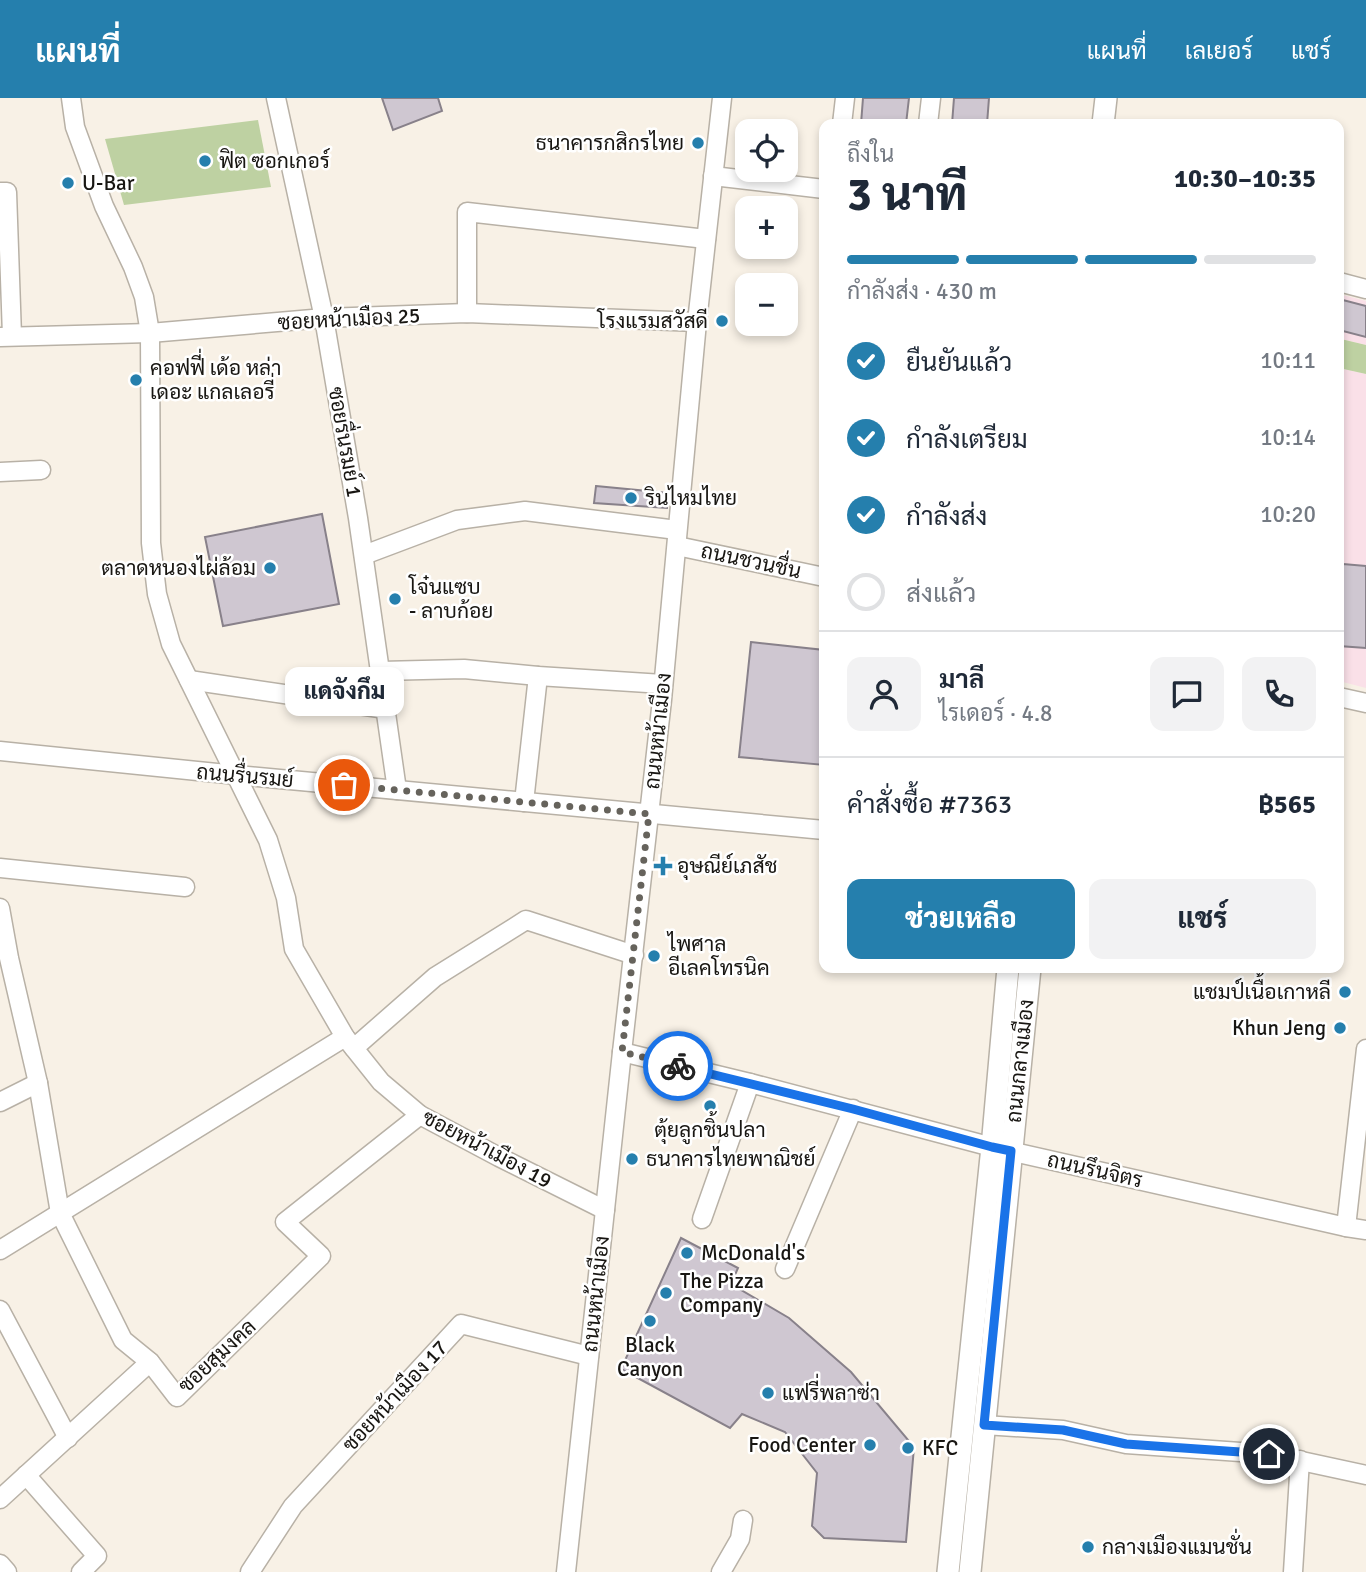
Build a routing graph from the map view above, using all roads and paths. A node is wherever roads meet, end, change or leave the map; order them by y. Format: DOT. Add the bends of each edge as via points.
graph roads {
  1 [pos="71,98"];
  2 [pos="276,98"];
  3 [pos="722,98"];
  4 [pos="845,98"];
  5 [pos="931,98"];
  6 [pos="1106,98"];
  7 [pos="843,119"];
  8 [pos="929,119"];
  9 [pos="1104,119"];
  10 [pos="713,176"];
  11 [pos="819,188"];
  12 [pos="0,192"];
  13 [pos="706,239"];
  14 [pos="1344,283"];
  15 [pos="1366,289"];
  16 [pos="467,313"];
  17 [pos="324,318"];
  18 [pos="697,322"];
  19 [pos="150,333"];
  20 [pos="6,337"];
  21 [pos="41,470"];
  22 [pos="0,472"];
  23 [pos="677,538"];
  24 [pos="364,555"];
  25 [pos="819,573"];
  26 [pos="381,671"];
  27 [pos="538,676"];
  28 [pos="189,680"];
  29 [pos="663,684"];
  30 [pos="1344,697"];
  31 [pos="1366,704"];
  32 [pos="386,709"];
  33 [pos="0,751"];
  34 [pos="237,775"];
  35 [pos="397,790"];
  36 [pos="524,802"];
  37 [pos="649,814"];
  38 [pos="819,830"];
  39 [pos="0,868"];
  40 [pos="185,887"];
  41 [pos="0,908"];
  42 [pos="634,955"];
  43 [pos="5,960"];
  44 [pos="1008,973"];
  45 [pos="1029,973"];
  46 [pos="350,1043"];
  47 [pos="1366,1049"];
  48 [pos="622,1052"];
  49 [pos="38,1083"];
  50 [pos="750,1083"];
  51 [pos="0,1102"];
  52 [pos="853,1109"];
  53 [pos="420,1115"];
  54 [pos="1002,1149"];
  55 [pos="605,1210"];
  56 [pos="60,1213"];
  57 [pos="702,1219"];
  58 [pos="1346,1227"];
  59 [pos="1366,1230"];
  60 [pos="0,1250"];
  61 [pos="785,1269"];
  62 [pos="0,1310"];
  63 [pos="589,1356"];
  64 [pos="150,1362"];
  65 [pos="974,1425"];
  66 [pos="68,1438"];
  67 [pos="1300,1460"];
  68 [pos="26,1475"];
  69 [pos="1366,1475"];
  70 [pos="0,1499"];
  71 [pos="743,1520"];
  72 [pos="0,1564"];
  73 [pos="7,1572"];
  74 [pos="81,1572"];
  75 [pos="250,1572"];
  76 [pos="566,1572"];
  77 [pos="721,1572"];
  78 [pos="948,1572"];
  79 [pos="970,1572"];
  80 [pos="1293,1572"];
  1 -- 19 [label="street, ซอยหน้าเมือง 19" via="75,127 104,206 134,267"];
  2 -- 17 [label="street, ซอยรื่นรมย์ 1"];
  3 -- 10 [label="street, ถนนหน้าเมือง"];
  4 -- 7 [label="street"];
  5 -- 8 [label="street"];
  6 -- 9 [label="main road"];
  10 -- 11 [label="street"];
  10 -- 13 [label="street, ถนนหน้าเมือง"];
  12 -- 20 [label="street" via="8,192"];
  13 -- 16 [label="street" via="467,212"];
  13 -- 18 [label="street, ถนนหน้าเมือง"];
  14 -- 15 [label="street"];
  16 -- 17 [label="street, ซอยหน้าเมือง 25"];
  16 -- 18 [label="street, ซอยหน้าเมือง 25"];
  17 -- 19 [label="street, ซอยหน้าเมือง 25"];
  17 -- 24 [label="street, ซอยรื่นรมย์ 1"];
  18 -- 23 [label="street, ถนนหน้าเมือง"];
  19 -- 20 [label="street, ซอยหน้าเมือง 25"];
  19 -- 28 [label="street, ซอยหน้าเมือง 19" via="151,542 157,594 171,644"];
  21 -- 22 [label="street"];
  23 -- 24 [label="street, ถนนชวนชื่น" via="525,511 457,520"];
  23 -- 25 [label="street, ถนนชวนชื่น"];
  23 -- 29 [label="street, ถนนหน้าเมือง"];
  24 -- 26 [label="street, ซอยรื่นรมย์ 1"];
  26 -- 27 [label="street" via="464,669"];
  26 -- 32 [label="street, ซอยรื่นรมย์ 1"];
  27 -- 29 [label="street"];
  27 -- 36 [label="street"];
  28 -- 32 [label="street"];
  28 -- 34 [label="street, ซอยหน้าเมือง 19"];
  29 -- 37 [label="street, ถนนหน้าเมือง"];
  30 -- 31 [label="street"];
  32 -- 35 [label="street, ซอยรื่นรมย์ 1"];
  33 -- 34 [label="street, ถนนรื่นรมย์"];
  34 -- 35 [label="street, ถนนรื่นรมย์"];
  34 -- 46 [label="street, ซอยหน้าเมือง 19" via="268,840 286,898 294,949"];
  35 -- 36 [label="street, ถนนรื่นรมย์"];
  36 -- 37 [label="street, ถนนรื่นรมย์"];
  37 -- 38 [label="street, ถนนรื่นรมย์"];
  37 -- 42 [label="street, ถนนหน้าเมือง"];
  39 -- 40 [label="street"];
  41 -- 43 [label="street, ซอยสุมงคล"];
  42 -- 46 [label="street" via="526,920 435,977"];
  42 -- 48 [label="street, ถนนหน้าเมือง"];
  43 -- 49 [label="street, ซอยสุมงคล"];
  44 -- 54 [label="main road, ถนนกลางเมือง" via="992,1131"];
  45 -- 54 [label="main road, ถนนกลางเมือง"];
  46 -- 53 [label="street, ซอยหน้าเมือง 19" via="381,1082"];
  46 -- 56 [label="street"];
  47 -- 58 [label="street"];
  48 -- 50 [label="street, ถนนรึนจิตร"];
  48 -- 55 [label="street, ถนนหน้าเมือง"];
  49 -- 51 [label="street"];
  49 -- 56 [label="street, ซอยสุมงคล"];
  50 -- 52 [label="street, ถนนรึนจิตร"];
  50 -- 57 [label="street"];
  52 -- 54 [label="street, ถนนรึนจิตร"];
  52 -- 61 [label="street"];
  53 -- 55 [label="street, ซอยหน้าเมือง 19"];
  53 -- 64 [label="street, ซอยสุมงคล" via="285,1222 321,1256 177,1398"];
  54 -- 58 [label="street, ถนนรึนจิตร"];
  54 -- 65 [label="main road, ถนนกลางเมือง"];
  55 -- 63 [label="street, ถนนหน้าเมือง"];
  56 -- 60 [label="street"];
  56 -- 64 [label="street, ซอยสุมงคล" via="124,1340"];
  58 -- 59 [label="street, ถนนรึนจิตร"];
  62 -- 66 [label="street"];
  63 -- 75 [label="street, ซอยหน้าเมือง 17" via="461,1324 293,1506"];
  63 -- 76 [label="street, ถนนหน้าเมือง"];
  64 -- 66 [label="street"];
  65 -- 67 [label="street" via="1063,1430 1126,1444"];
  65 -- 78 [label="main road, ถนนกลางเมือง"];
  65 -- 79 [label="main road, ถนนกลางเมือง"];
  66 -- 68 [label="street"];
  67 -- 69 [label="street"];
  67 -- 80 [label="street"];
  68 -- 70 [label="street"];
  68 -- 74 [label="street" via="97,1556"];
  71 -- 77 [label="street" via="740,1539"];
  72 -- 73 [label="street"];
}
